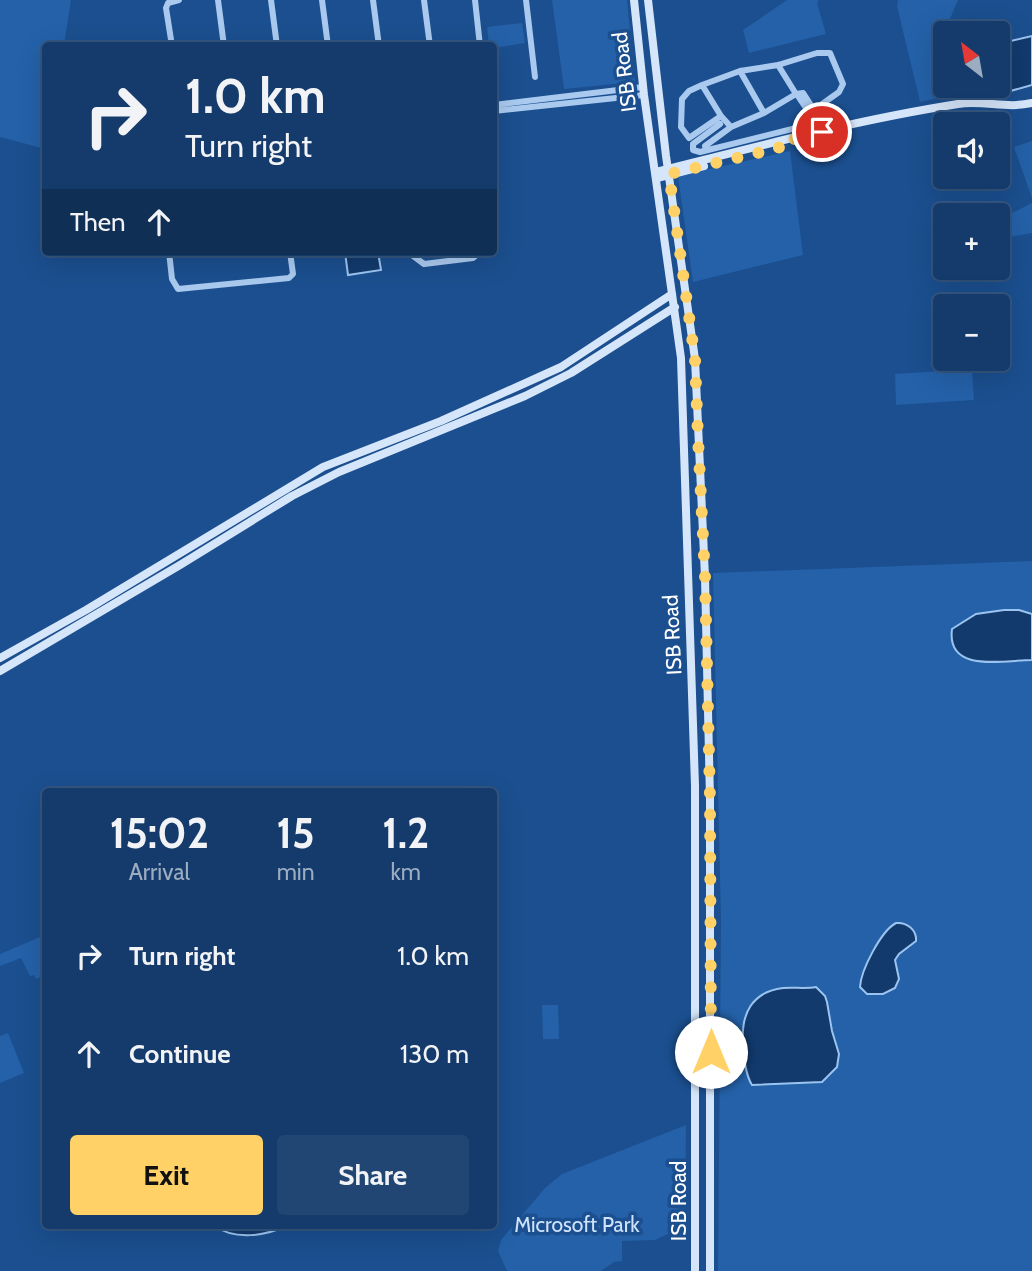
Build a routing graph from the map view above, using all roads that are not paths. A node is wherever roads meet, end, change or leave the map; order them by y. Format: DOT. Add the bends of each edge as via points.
graph roads {
  1 [pos="179,0"];
  2 [pos="218,0"];
  3 [pos="271,0"];
  4 [pos="322,0"];
  5 [pos="373,0"];
  6 [pos="424,0"];
  7 [pos="475,0"];
  8 [pos="526,0"];
  9 [pos="634,0"];
  10 [pos="648,0"];
  11 [pos="171,42"];
  12 [pos="223,42"];
  13 [pos="276,42"];
  14 [pos="327,42"];
  15 [pos="378,42"];
  16 [pos="429,42"];
  17 [pos="480,42"];
  18 [pos="778,65"];
  19 [pos="740,71"];
  20 [pos="535,77"];
  21 [pos="702,85"];
  22 [pos="643,91"];
  23 [pos="797,95"];
  24 [pos="497,105"];
  25 [pos="1032,105"];
  26 [pos="813,110"];
  27 [pos="497,111"];
  28 [pos="764,113"];
  29 [pos="721,116"];
  30 [pos="720,124"];
  31 [pos="816,124"];
  32 [pos="731,127"];
  33 [pos="831,131"];
  34 [pos="778,145"];
  35 [pos="706,150"];
  36 [pos="669,172"];
  37 [pos="656,175"];
  38 [pos="169,256"];
  39 [pos="291,256"];
  40 [pos="413,256"];
  41 [pos="475,256"];
  42 [pos="673,294"];
  43 [pos="675,307"];
  44 [pos="0,658"];
  45 [pos="0,671"];
  46 [pos="695,1271"];
  47 [pos="710,1271"];
  1 -- 11 [label="street" via="166,8"];
  2 -- 12 [label="street"];
  3 -- 13 [label="street"];
  4 -- 14 [label="street"];
  5 -- 15 [label="street"];
  6 -- 16 [label="street"];
  7 -- 17 [label="street"];
  8 -- 20 [label="street"];
  9 -- 22 [label="main road, ISB Road"];
  10 -- 36 [label="main road, ISB Road"];
  18 -- 19 [label="street"];
  18 -- 23 [label="street"];
  18 -- 26 [label="street" via="830,53 843,84"];
  19 -- 21 [label="street"];
  19 -- 28 [label="street"];
  21 -- 29 [label="street"];
  21 -- 29 [label="street" via="682,99 683,132 691,138"];
  22 -- 24 [label="street"];
  22 -- 27 [label="street"];
  22 -- 37 [label="main road, ISB Road"];
  23 -- 26 [label="street" via="802,92"];
  23 -- 28 [label="street"];
  25 -- 33 [label="main road" via="1015,111 961,107"];
  26 -- 31 [label="street"];
  26 -- 33 [label="street"];
  28 -- 32 [label="street"];
  29 -- 32 [label="street"];
  30 -- 35 [label="street" via="691,146 695,152"];
  31 -- 33 [label="street"];
  31 -- 35 [label="street"];
  32 -- 35 [label="street" via="705,146"];
  33 -- 34 [label="main road"];
  33 -- 34 [label="main road"];
  34 -- 36 [label="main road"];
  36 -- 37 [label="main road"];
  36 -- 47 [label="main road, ISB Road" via="695,359 705,576"];
  37 -- 42 [label="main road, ISB Road"];
  38 -- 39 [label="street" via="178,289 289,278 293,274"];
  40 -- 41 [label="street" via="424,264"];
  42 -- 43 [label="main road, ISB Road"];
  42 -- 44 [label="main road" via="561,367 323,467"];
  43 -- 45 [label="main road" via="572,373 292,496"];
  43 -- 46 [label="main road, ISB Road" via="681,358 695,786"];
}
